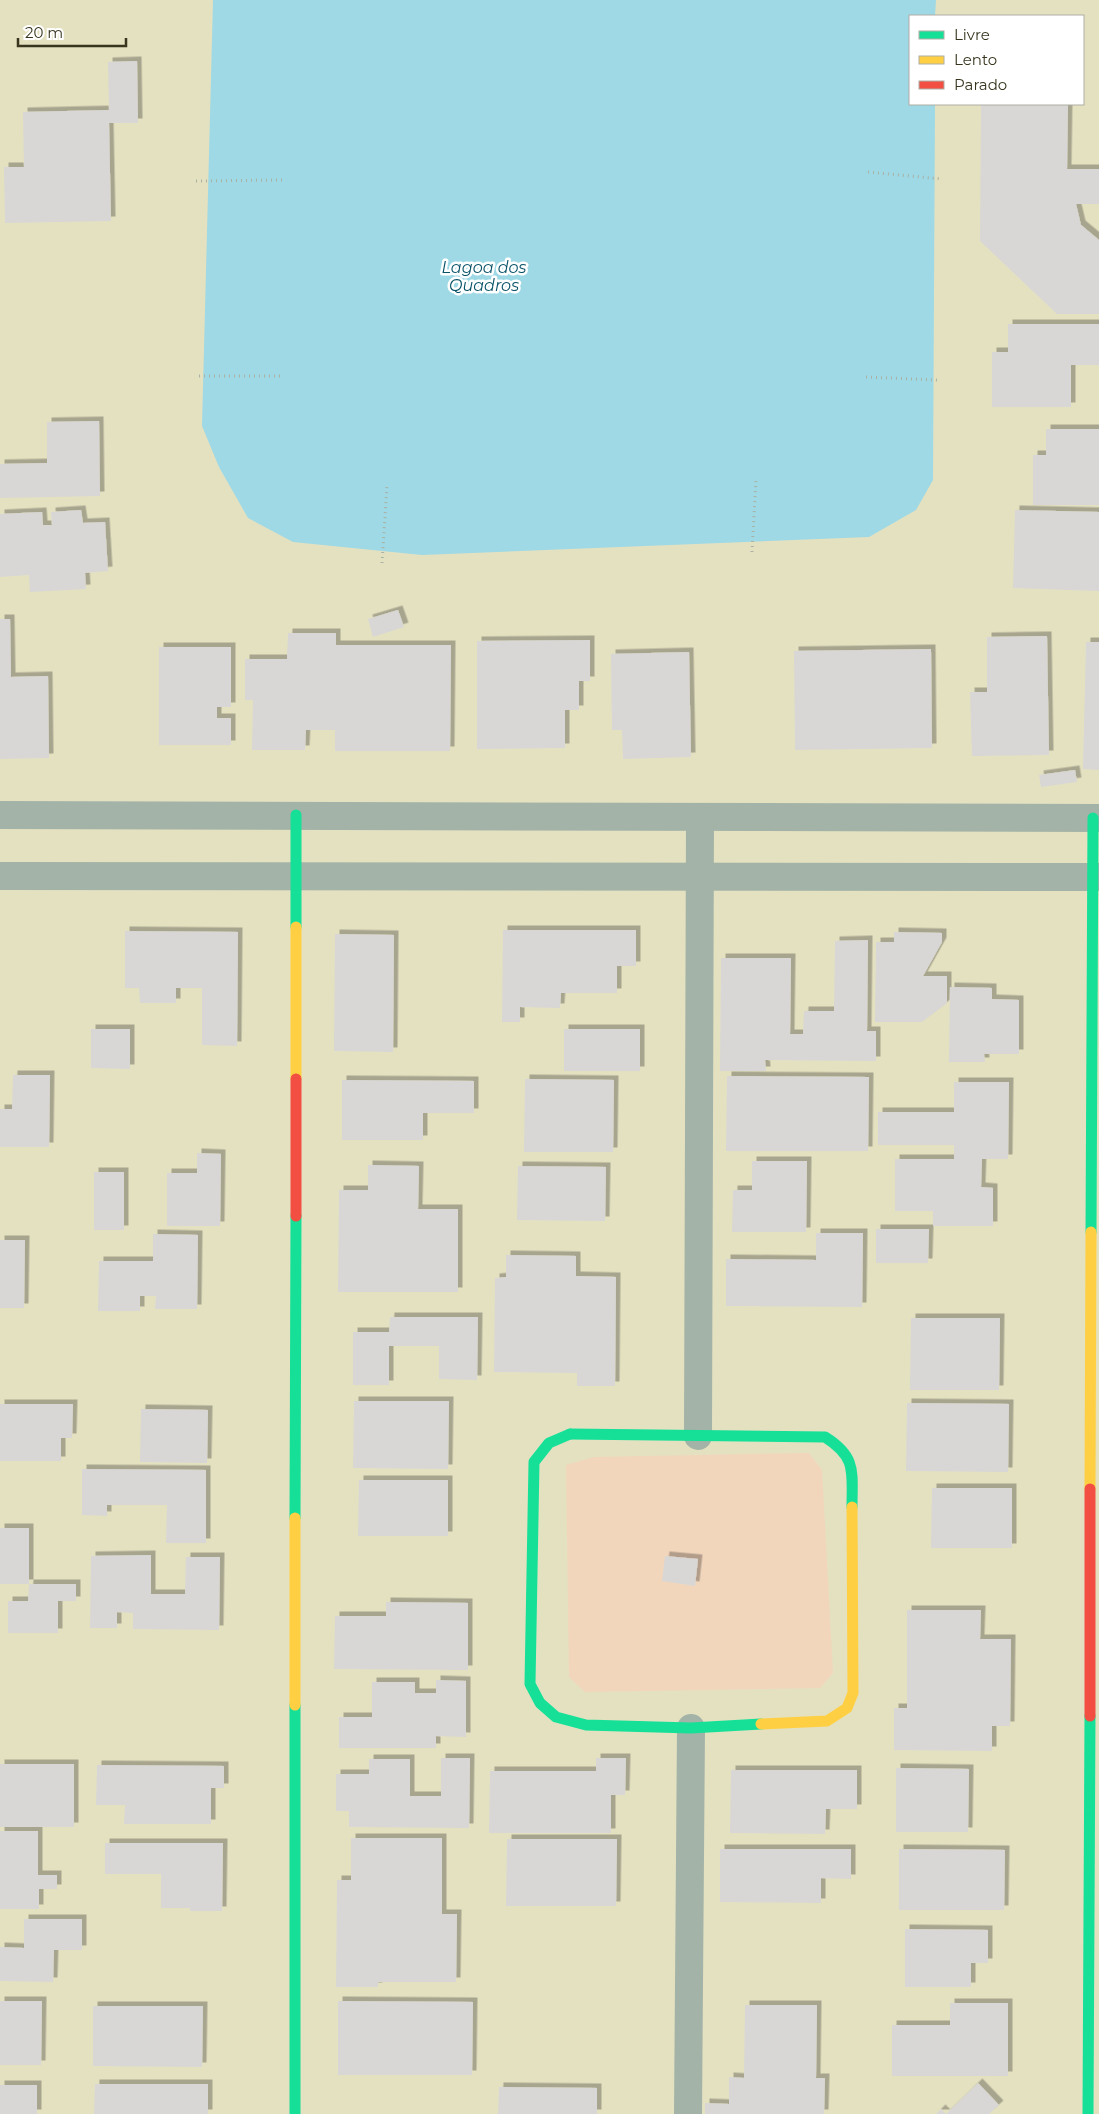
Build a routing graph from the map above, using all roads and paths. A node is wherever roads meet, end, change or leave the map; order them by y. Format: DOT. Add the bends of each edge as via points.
graph roads {
  1 [pos="868,172"];
  2 [pos="942,179"];
  3 [pos="284,180"];
  4 [pos="196,181"];
  5 [pos="199,376"];
  6 [pos="284,376"];
  7 [pos="866,377"];
  8 [pos="937,380"];
  9 [pos="756,480"];
  10 [pos="387,485"];
  11 [pos="752,552"];
  12 [pos="382,563"];
  13 [pos="0,815"];
  14 [pos="296,816"];
  15 [pos="700,817"];
  16 [pos="1096,818"];
  17 [pos="0,876"];
  18 [pos="297,876"];
  19 [pos="700,876"];
  20 [pos="1096,877"];
  21 [pos="698,1436"];
  22 [pos="691,1728"];
  23 [pos="295,2114"];
  24 [pos="688,2114"];
  25 [pos="1088,2114"];
  1 -- 2 [label="path"];
  3 -- 4 [label="path"];
  5 -- 6 [label="path"];
  7 -- 8 [label="path"];
  9 -- 11 [label="path"];
  10 -- 12 [label="path"];
  13 -- 14 [label="street"];
  14 -- 15 [label="street"];
  14 -- 18 [label="street"];
  15 -- 16 [label="street"];
  15 -- 19 [label="street"];
  16 -- 20 [label="street"];
  17 -- 18 [label="street"];
  18 -- 19 [label="street"];
  18 -- 23 [label="street"];
  19 -- 20 [label="street"];
  19 -- 21 [label="street"];
  20 -- 25 [label="street"];
  21 -- 22 [label="street" via="825,1437 840,1446 852,1468 853,1693 847,1708 827,1721"];
  21 -- 22 [label="street" via="570,1434 543,1447 534,1462 530,1684 540,1703 556,1717 586,1726"];
  22 -- 24 [label="street"];
}
